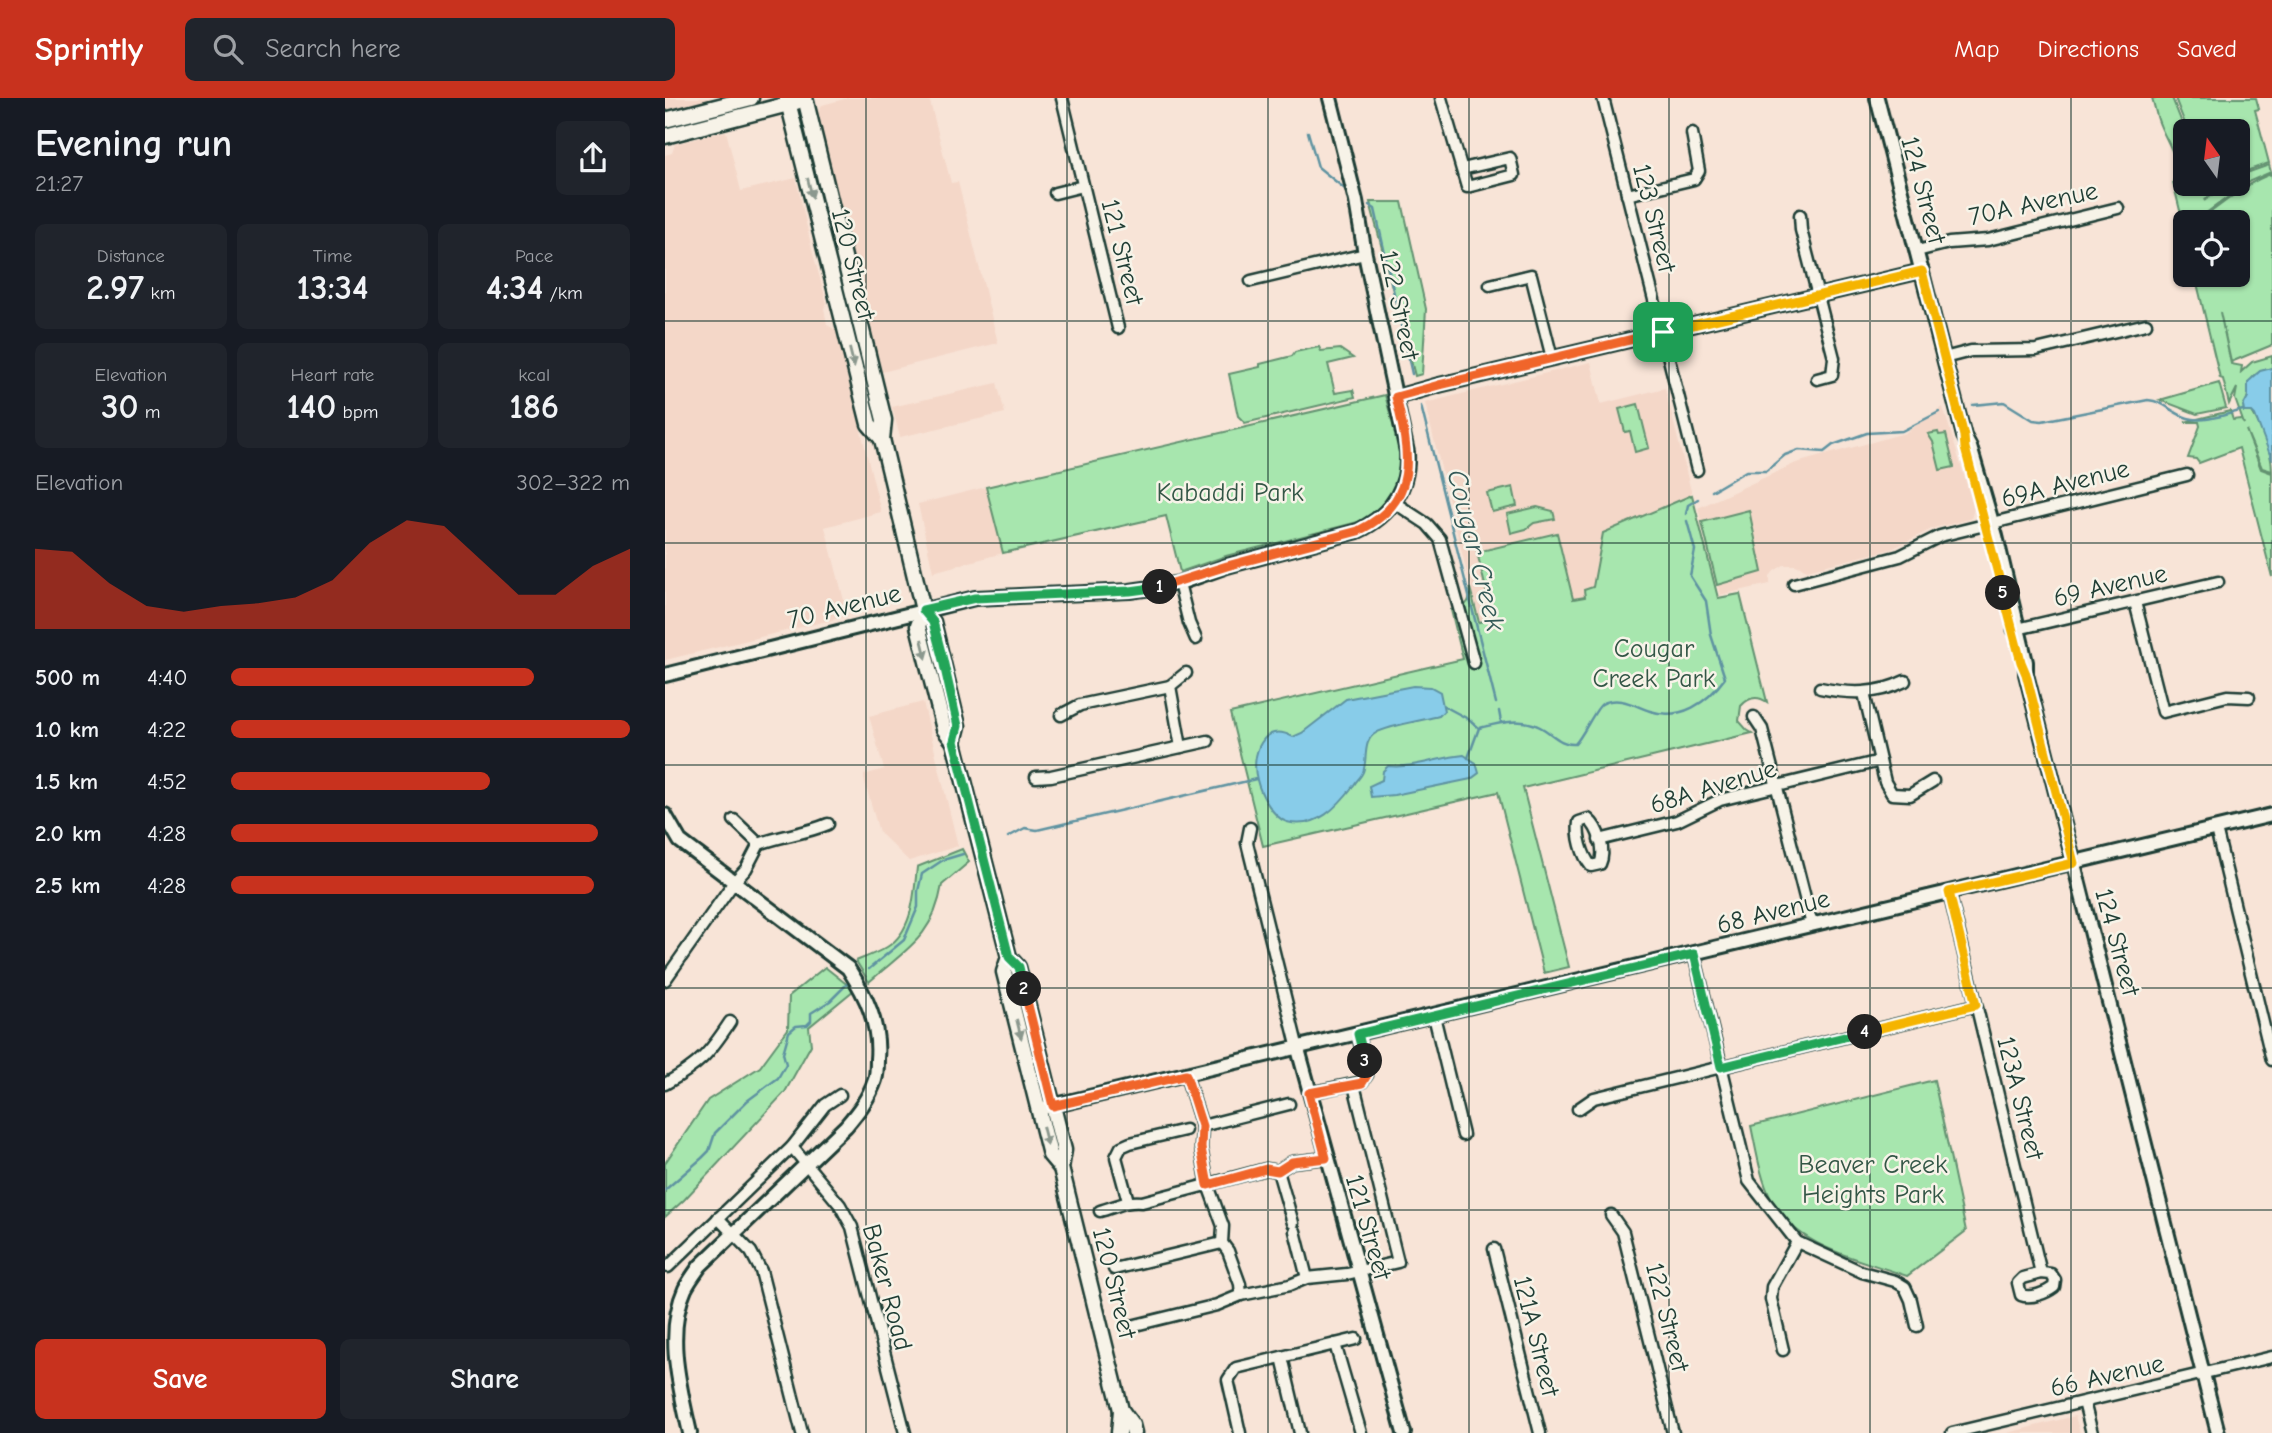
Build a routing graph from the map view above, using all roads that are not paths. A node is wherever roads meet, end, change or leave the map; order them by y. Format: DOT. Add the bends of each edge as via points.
graph roads {
  1 [pos="751,98"];
  2 [pos="807,98"];
  3 [pos="1062,98"];
  4 [pos="1330,98"];
  5 [pos="1441,98"];
  6 [pos="1603,98"];
  7 [pos="1877,98"];
  8 [pos="788,101"];
  9 [pos="668,122"];
  10 [pos="1692,133"];
  11 [pos="665,136"];
  12 [pos="1462,169"];
  13 [pos="1083,186"];
  14 [pos="1055,193"];
  15 [pos="1627,195"];
  16 [pos="2118,208"];
  17 [pos="1800,215"];
  18 [pos="1917,251"];
  19 [pos="1365,254"];
  20 [pos="1922,271"];
  21 [pos="1251,281"];
  22 [pos="1490,285"];
  23 [pos="1818,295"];
  24 [pos="2146,324"];
  25 [pos="1118,328"];
  26 [pos="1663,332"];
  27 [pos="1552,358"];
  28 [pos="1944,358"];
  29 [pos="1817,379"];
  30 [pos="1396,397"];
  31 [pos="882,439"];
  32 [pos="1697,470"];
  33 [pos="2187,475"];
  34 [pos="1395,503"];
  35 [pos="1989,523"];
  36 [pos="2218,582"];
  37 [pos="1178,583"];
  38 [pos="1794,584"];
  39 [pos="2135,602"];
  40 [pos="923,612"];
  41 [pos="2015,629"];
  42 [pos="1196,639"];
  43 [pos="1474,663"];
  44 [pos="1186,673"];
  45 [pos="665,675"];
  46 [pos="1905,681"];
  47 [pos="1170,686"];
  48 [pos="1820,688"];
  49 [pos="1864,693"];
  50 [pos="2249,697"];
  51 [pos="1061,715"];
  52 [pos="1754,717"];
  53 [pos="1208,741"];
  54 [pos="1181,747"];
  55 [pos="1880,761"];
  56 [pos="1036,777"];
  57 [pos="1933,780"];
  58 [pos="1776,786"];
  59 [pos="665,815"];
  60 [pos="2272,815"];
  61 [pos="734,820"];
  62 [pos="828,824"];
  63 [pos="1250,828"];
  64 [pos="2216,828"];
  65 [pos="1599,840"];
  66 [pos="759,844"];
  67 [pos="2074,863"];
  68 [pos="734,882"];
  69 [pos="1949,892"];
  70 [pos="1812,925"];
  71 [pos="1694,954"];
  72 [pos="667,973"];
  73 [pos="1976,1005"];
  74 [pos="1434,1016"];
  75 [pos="730,1021"];
  76 [pos="1358,1034"];
  77 [pos="1297,1049"];
  78 [pos="2272,1060"];
  79 [pos="1721,1067"];
  80 [pos="1186,1075"];
  81 [pos="665,1084"];
  82 [pos="1354,1085"];
  83 [pos="1309,1093"];
  84 [pos="840,1095"];
  85 [pos="1289,1104"];
  86 [pos="1046,1107"];
  87 [pos="1578,1109"];
  88 [pos="1202,1126"];
  89 [pos="1185,1130"];
  90 [pos="1463,1135"];
  91 [pos="792,1147"];
  92 [pos="1326,1158"];
  93 [pos="806,1164"];
  94 [pos="1278,1171"];
  95 [pos="1208,1185"];
  96 [pos="1128,1200"];
  97 [pos="1100,1211"];
  98 [pos="1611,1215"];
  99 [pos="719,1218"];
  100 [pos="733,1234"];
  101 [pos="1797,1242"];
  102 [pos="1222,1243"];
  103 [pos="1494,1249"];
  104 [pos="668,1267"];
  105 [pos="1114,1269"];
  106 [pos="1358,1272"];
  107 [pos="2041,1273"];
  108 [pos="1307,1278"];
  109 [pos="1241,1295"];
  110 [pos="1917,1326"];
  111 [pos="1127,1327"];
  112 [pos="1356,1339"];
  113 [pos="1335,1344"];
  114 [pos="1783,1350"];
  115 [pos="669,1355"];
  116 [pos="1282,1357"];
  117 [pos="2272,1357"];
  118 [pos="2203,1373"];
  119 [pos="2084,1402"];
  120 [pos="1121,1410"];
  121 [pos="691,1433"];
  122 [pos="802,1433"];
  123 [pos="905,1433"];
  124 [pos="1119,1433"];
  125 [pos="1134,1433"];
  126 [pos="1240,1433"];
  127 [pos="1300,1433"];
  128 [pos="1361,1433"];
  129 [pos="1404,1433"];
  130 [pos="1540,1433"];
  131 [pos="1673,1433"];
  132 [pos="1952,1433"];
  133 [pos="2092,1433"];
  134 [pos="2218,1433"];
  1 -- 9 [label="main road"];
  2 -- 8 [label="main road"];
  2 -- 31 [label="main road, 120 Street" via="884,421"];
  3 -- 13 [label="street, 121 Street"];
  4 -- 19 [label="street, 122 Street"];
  5 -- 12 [label="street"];
  6 -- 15 [label="street, 123 Street"];
  7 -- 18 [label="street, 124 Street"];
  8 -- 11 [label="main road"];
  8 -- 31 [label="main road, 120 Street, one-way" via="869,424"];
  10 -- 15 [label="street" via="1699,171 1694,179"];
  12 -- 12 [label="street" via="1467,187 1514,175 1510,158"];
  13 -- 14 [label="street, 121 Street"];
  13 -- 25 [label="street, 121 Street"];
  15 -- 26 [label="street, 123 Street"];
  16 -- 18 [label="street, 70A Avenue" via="1988,240"];
  17 -- 23 [label="street"];
  18 -- 20 [label="street, 124 Street"];
  19 -- 21 [label="street"];
  19 -- 30 [label="street, 122 Street"];
  20 -- 23 [label="street"];
  20 -- 28 [label="street, 124 Street"];
  22 -- 27 [label="street" via="1531,275"];
  23 -- 26 [label="street"];
  23 -- 29 [label="street" via="1834,358 1832,375"];
  24 -- 28 [label="street" via="2036,350 1971,351"];
  26 -- 27 [label="street"];
  26 -- 32 [label="street, 123 Street"];
  27 -- 30 [label="street"];
  28 -- 35 [label="street, 124 Street"];
  30 -- 34 [label="street, 122 Street" via="1408,468"];
  31 -- 40 [label="main road, 120 Street"];
  33 -- 35 [label="street, 69A Avenue"];
  34 -- 37 [label="street, 70 Avenue" via="1358,531"];
  34 -- 43 [label="street" via="1427,524 1440,539"];
  35 -- 38 [label="street, 69A Avenue" via="1940,536 1900,556"];
  35 -- 41 [label="street, 124 Street"];
  36 -- 39 [label="street, 69 Avenue"];
  37 -- 40 [label="street, 70 Avenue" via="1130,591 975,598"];
  37 -- 42 [label="street"];
  39 -- 41 [label="street, 69 Avenue"];
  39 -- 50 [label="street" via="2163,712 2227,696"];
  40 -- 45 [label="street, 70 Avenue"];
  40 -- 86 [label="main road, 120 Street" via="933,622 958,726 954,741 1009,957 1004,972"];
  41 -- 67 [label="street, 124 Street"];
  44 -- 47 [label="street"];
  46 -- 49 [label="street"];
  47 -- 51 [label="street" via="1080,705"];
  47 -- 54 [label="street"];
  48 -- 49 [label="street"];
  49 -- 55 [label="street"];
  52 -- 58 [label="street" via="1762,729"];
  53 -- 54 [label="street"];
  54 -- 56 [label="street"];
  55 -- 57 [label="street" via="1892,794 1910,795"];
  55 -- 58 [label="street, 68A Avenue"];
  58 -- 65 [label="street, 68A Avenue" via="1720,800 1677,821"];
  58 -- 70 [label="street"];
  59 -- 68 [label="street" via="680,841"];
  60 -- 64 [label="street, 68 Avenue"];
  61 -- 66 [label="street"];
  62 -- 66 [label="street"];
  63 -- 77 [label="street, 121 Street" via="1247,843"];
  64 -- 67 [label="street, 68 Avenue"];
  64 -- 78 [label="street"];
  66 -- 68 [label="street"];
  67 -- 69 [label="street, 68 Avenue"];
  67 -- 118 [label="street, 124 Street"];
  68 -- 72 [label="street"];
  68 -- 93 [label="street" via="848,968 872,1011 876,1079 846,1126"];
  69 -- 70 [label="street, 68 Avenue"];
  69 -- 73 [label="street, 123A Street"];
  70 -- 71 [label="street, 68 Avenue"];
  71 -- 74 [label="street, 68 Avenue"];
  71 -- 79 [label="street"];
  73 -- 79 [label="street"];
  73 -- 107 [label="street, 123A Street"];
  74 -- 76 [label="street, 68 Avenue"];
  74 -- 90 [label="street"];
  75 -- 81 [label="street" via="691,1070"];
  76 -- 77 [label="street, 68 Avenue"];
  76 -- 82 [label="street" via="1367,1075"];
  77 -- 80 [label="street, 68 Avenue"];
  77 -- 83 [label="street, 121 Street"];
  79 -- 87 [label="street" via="1594,1098"];
  79 -- 101 [label="street" via="1749,1181"];
  80 -- 86 [label="street, 68 Avenue"];
  80 -- 88 [label="street"];
  82 -- 83 [label="street"];
  82 -- 106 [label="street" via="1398,1262"];
  83 -- 92 [label="street, 121 Street"];
  84 -- 91 [label="street" via="825,1105"];
  85 -- 88 [label="street"];
  86 -- 120 [label="main road, 120 Street" via="1050,1154 1061,1167"];
  88 -- 95 [label="street"];
  89 -- 96 [label="street" via="1121,1147 1116,1157"];
  91 -- 93 [label="street, Baker Road"];
  91 -- 99 [label="street"];
  92 -- 94 [label="street" via="1292,1162"];
  92 -- 106 [label="street, 121 Street"];
  93 -- 100 [label="street"];
  93 -- 123 [label="street, Baker Road" via="852,1227"];
  94 -- 95 [label="street" via="1266,1169"];
  94 -- 108 [label="street"];
  95 -- 96 [label="street" via="1142,1202"];
  95 -- 102 [label="street" via="1223,1226"];
  96 -- 97 [label="street"];
  98 -- 131 [label="street, 122 Street" via="1623,1233"];
  99 -- 100 [label="street"];
  99 -- 104 [label="street"];
  100 -- 115 [label="street" via="700,1266 684,1290"];
  100 -- 122 [label="street" via="761,1270"];
  101 -- 110 [label="street" via="1905,1287"];
  101 -- 114 [label="street" via="1772,1287"];
  102 -- 105 [label="street"];
  102 -- 109 [label="street"];
  103 -- 130 [label="street, 121A Street"];
  106 -- 108 [label="street"];
  106 -- 129 [label="street, 121 Street"];
  108 -- 109 [label="street"];
  109 -- 111 [label="street"];
  112 -- 113 [label="street"];
  113 -- 116 [label="street"];
  113 -- 128 [label="street"];
  115 -- 121 [label="street"];
  116 -- 126 [label="street" via="1236,1368 1228,1380"];
  116 -- 127 [label="street"];
  117 -- 118 [label="street, 66 Avenue"];
  118 -- 119 [label="street, 66 Avenue"];
  118 -- 134 [label="street, 124 Street"];
  119 -- 132 [label="street, 66 Avenue"];
  119 -- 133 [label="street"];
  120 -- 124 [label="main road, 120 Street"];
  120 -- 125 [label="main road, 120 Street"];
}
